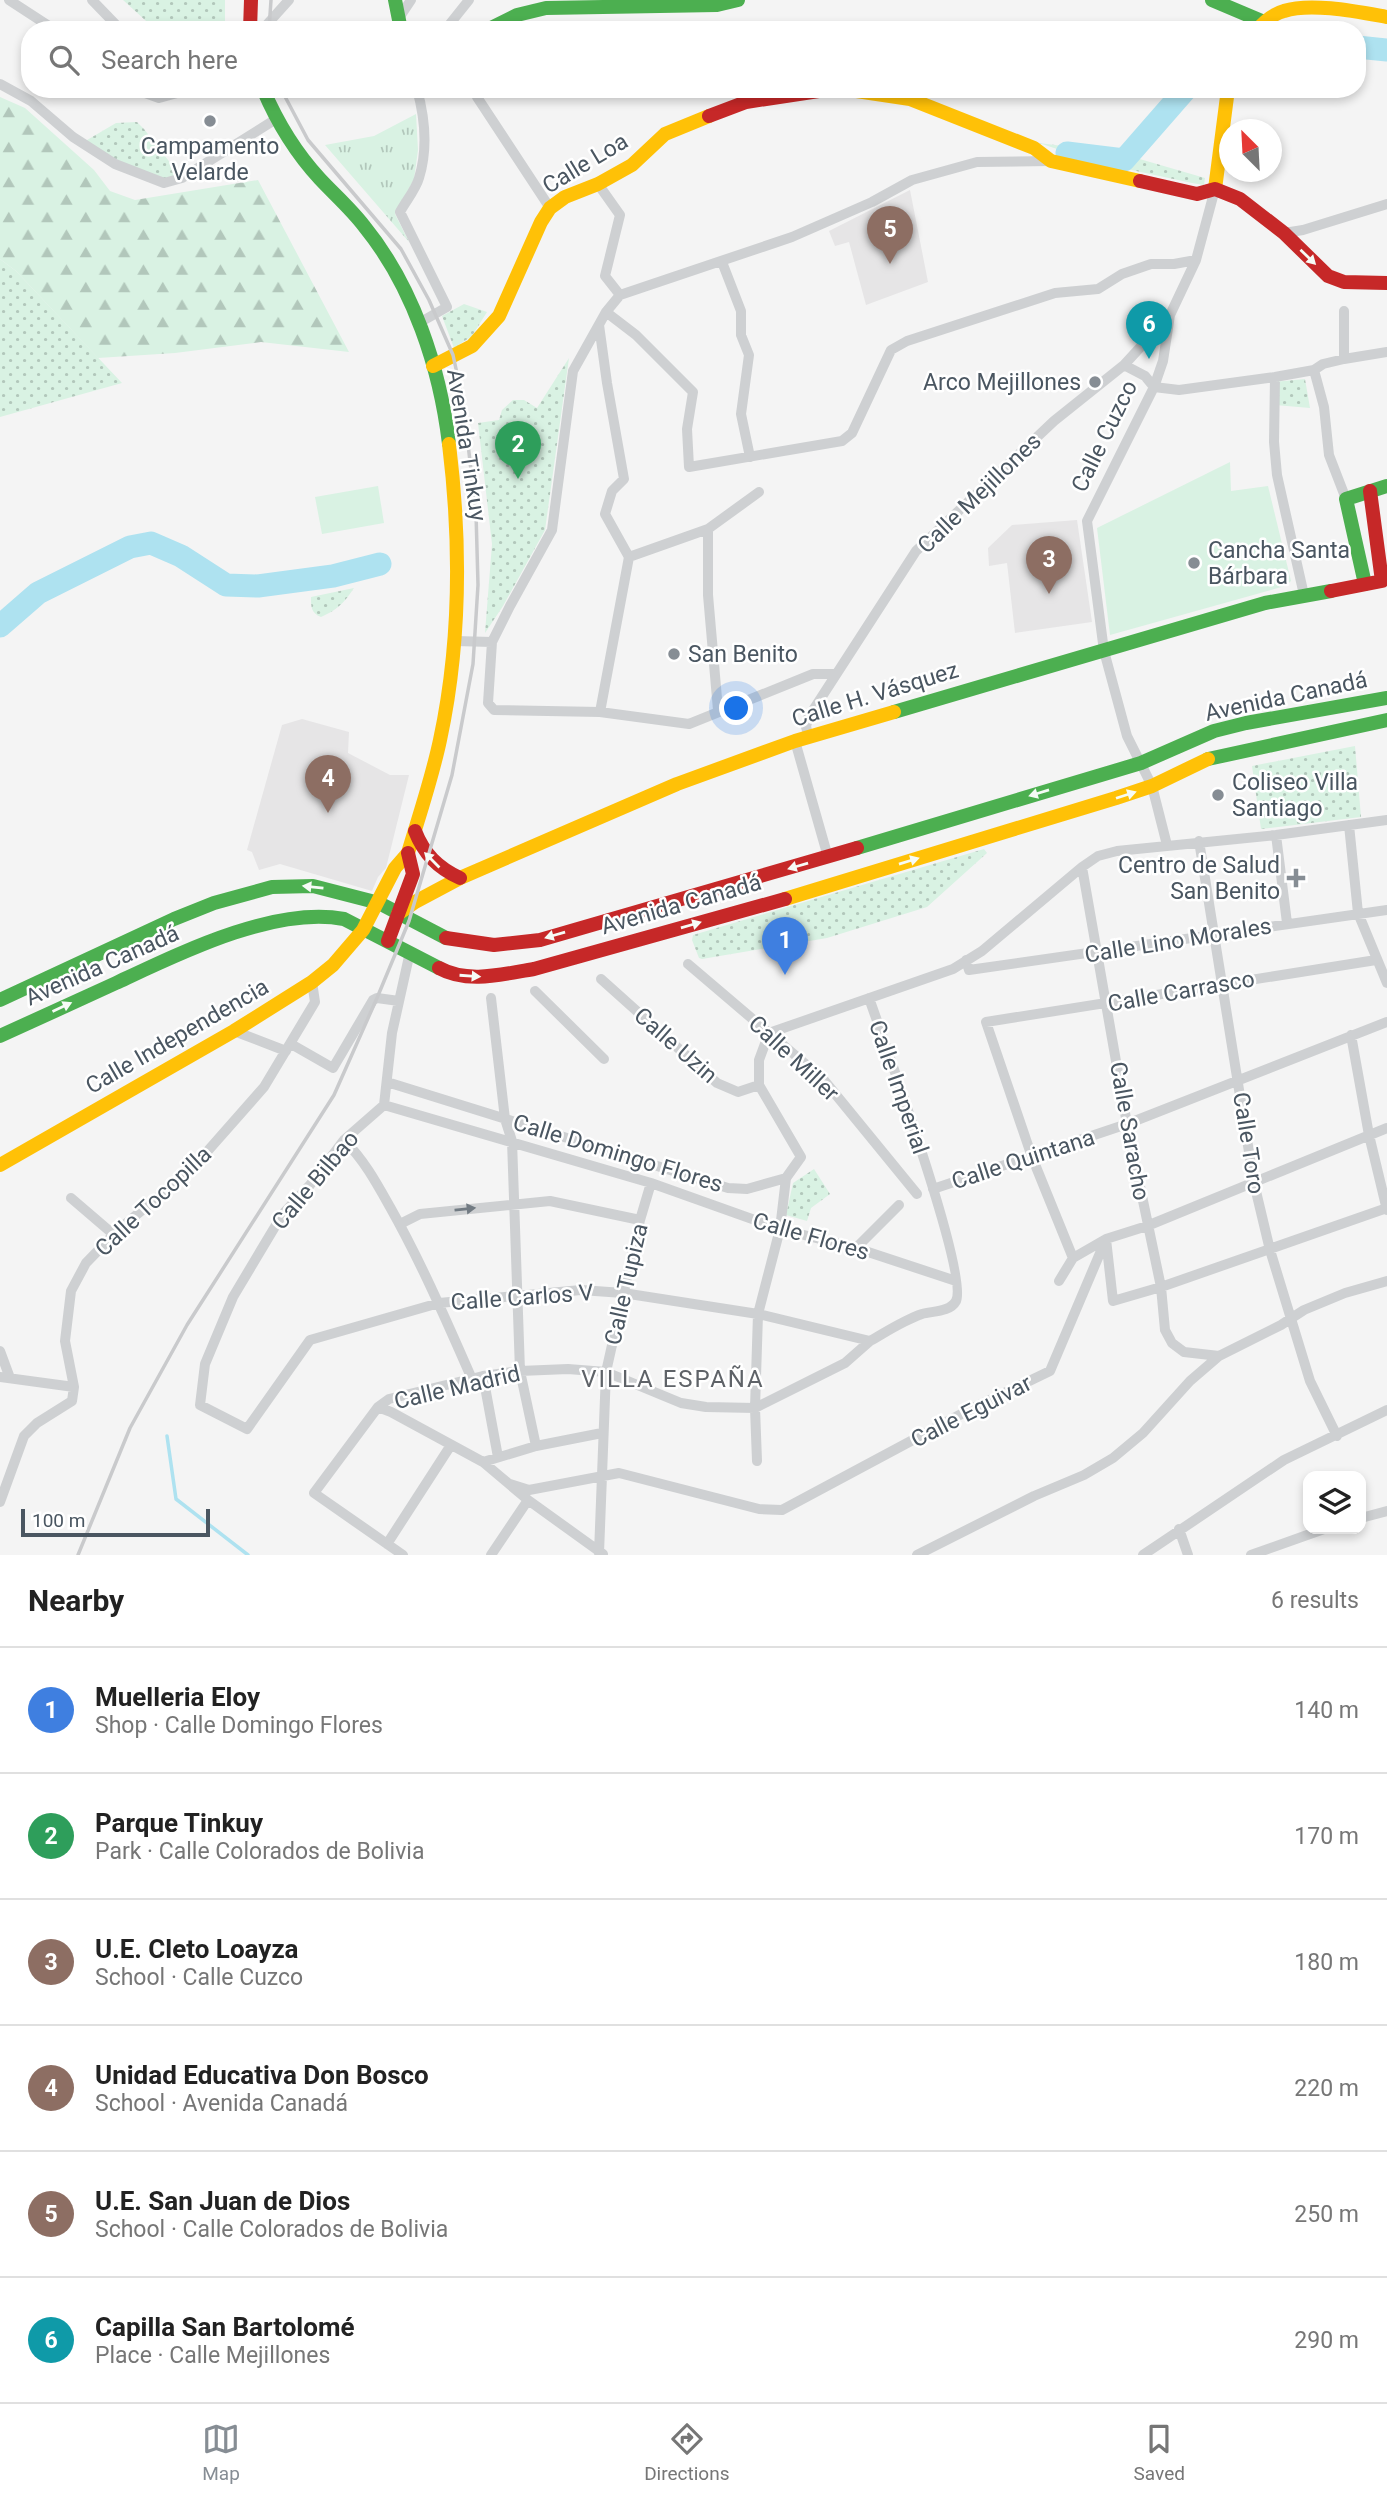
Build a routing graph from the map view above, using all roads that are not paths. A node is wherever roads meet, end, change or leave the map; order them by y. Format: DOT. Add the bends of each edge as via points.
graph roads {
  1 [pos="9,0"];
  2 [pos="92,0"];
  3 [pos="251,0"];
  4 [pos="289,0"];
  5 [pos="396,0"];
  6 [pos="411,0"];
  7 [pos="469,0"];
  8 [pos="738,0"];
  9 [pos="1212,0"];
  10 [pos="1387,17"];
  11 [pos="41,21"];
  12 [pos="112,21"];
  13 [pos="250,21"];
  14 [pos="270,21"];
  15 [pos="400,21"];
  16 [pos="401,21"];
  17 [pos="452,21"];
  18 [pos="505,21"];
  19 [pos="1252,21"];
  20 [pos="1269,21"];
  21 [pos="0,84"];
  22 [pos="21,96"];
  23 [pos="26,98"];
  24 [pos="267,98"];
  25 [pos="419,98"];
  26 [pos="478,98"];
  27 [pos="772,98"];
  28 [pos="903,98"];
  29 [pos="1226,98"];
  30 [pos="276,118"];
  31 [pos="1051,161"];
  32 [pos="598,184"];
  33 [pos="1215,189"];
  34 [pos="1387,204"];
  35 [pos="550,208"];
  36 [pos="1284,233"];
  37 [pos="1196,260"];
  38 [pos="722,262"];
  39 [pos="1387,283"];
  40 [pos="620,295"];
  41 [pos="1344,311"];
  42 [pos="606,312"];
  43 [pos="1170,315"];
  44 [pos="419,323"];
  45 [pos="599,325"];
  46 [pos="1387,352"];
  47 [pos="1344,359"];
  48 [pos="1124,365"];
  49 [pos="433,366"];
  50 [pos="1314,370"];
  51 [pos="1275,377"];
  52 [pos="1154,387"];
  53 [pos="750,457"];
  54 [pos="1387,486"];
  55 [pos="1370,491"];
  56 [pos="758,492"];
  57 [pos="1346,499"];
  58 [pos="708,529"];
  59 [pos="629,557"];
  60 [pos="1384,582"];
  61 [pos="1365,583"];
  62 [pos="1304,595"];
  63 [pos="455,642"];
  64 [pos="492,642"];
  65 [pos="1104,651"];
  66 [pos="835,674"];
  67 [pos="1387,698"];
  68 [pos="718,710"];
  69 [pos="600,712"];
  70 [pos="1387,720"];
  71 [pos="802,739"];
  72 [pos="1141,762"];
  73 [pos="1152,786"];
  74 [pos="1387,820"];
  75 [pos="1349,825"];
  76 [pos="415,831"];
  77 [pos="1276,835"];
  78 [pos="1199,841"];
  79 [pos="1167,845"];
  80 [pos="408,853"];
  81 [pos="828,857"];
  82 [pos="1082,867"];
  83 [pos="460,878"];
  84 [pos="379,903"];
  85 [pos="1387,910"];
  86 [pos="1358,913"];
  87 [pos="398,914"];
  88 [pos="1287,923"];
  89 [pos="363,930"];
  90 [pos="1213,934"];
  91 [pos="388,941"];
  92 [pos="410,952"];
  93 [pos="443,953"];
  94 [pos="1098,953"];
  95 [pos="1376,960"];
  96 [pos="688,964"];
  97 [pos="967,965"];
  98 [pos="601,979"];
  99 [pos="312,982"];
  100 [pos="1387,983"];
  101 [pos="1222,984"];
  102 [pos="535,991"];
  103 [pos="491,998"];
  104 [pos="869,998"];
  105 [pos="0,1000"];
  106 [pos="399,1001"];
  107 [pos="1107,1004"];
  108 [pos="1387,1022"];
  109 [pos="234,1031"];
  110 [pos="769,1033"];
  111 [pos="1351,1035"];
  112 [pos="0,1036"];
  113 [pos="289,1048"];
  114 [pos="604,1059"];
  115 [pos="1239,1079"];
  116 [pos="387,1082"];
  117 [pos="759,1085"];
  118 [pos="384,1105"];
  119 [pos="505,1119"];
  120 [pos="1127,1124"];
  121 [pos="1387,1128"];
  122 [pos="1369,1135"];
  123 [pos="344,1140"];
  124 [pos="512,1141"];
  125 [pos="1032,1157"];
  126 [pos="0,1165"];
  127 [pos="786,1178"];
  128 [pos="651,1183"];
  129 [pos="1254,1183"];
  130 [pos="933,1189"];
  131 [pos="917,1194"];
  132 [pos="71,1198"];
  133 [pos="513,1205"];
  134 [pos="899,1205"];
  135 [pos="1387,1209"];
  136 [pos="640,1220"];
  137 [pos="400,1224"];
  138 [pos="1147,1226"];
  139 [pos="780,1229"];
  140 [pos="113,1234"];
  141 [pos="1106,1240"];
  142 [pos="856,1248"];
  143 [pos="1270,1250"];
  144 [pos="1073,1258"];
  145 [pos="1387,1280"];
  146 [pos="956,1281"];
  147 [pos="1059,1281"];
  148 [pos="1161,1287"];
  149 [pos="623,1293"];
  150 [pos="516,1294"];
  151 [pos="439,1303"];
  152 [pos="758,1314"];
  153 [pos="1291,1319"];
  154 [pos="870,1340"];
  155 [pos="0,1351"];
  156 [pos="1219,1356"];
  157 [pos="520,1371"];
  158 [pos="606,1372"];
  159 [pos="484,1376"];
  160 [pos="5,1378"];
  161 [pos="472,1379"];
  162 [pos="74,1387"];
  163 [pos="378,1407"];
  164 [pos="755,1408"];
  165 [pos="1387,1410"];
  166 [pos="247,1429"];
  167 [pos="602,1433"];
  168 [pos="1336,1436"];
  169 [pos="451,1445"];
  170 [pos="536,1446"];
  171 [pos="498,1457"];
  172 [pos="757,1461"];
  173 [pos="483,1462"];
  174 [pos="602,1475"];
  175 [pos="510,1484"];
  176 [pos="528,1500"];
  177 [pos="0,1502"];
  178 [pos="1387,1511"];
  179 [pos="1366,1517"];
  180 [pos="1179,1529"];
  181 [pos="1310,1534"];
  182 [pos="387,1544"];
  183 [pos="601,1554"];
  184 [pos="403,1555"];
  185 [pos="491,1555"];
  186 [pos="917,1555"];
  187 [pos="1143,1555"];
  188 [pos="1188,1555"];
  189 [pos="1251,1555"];
  1 -- 11 [label="street"];
  2 -- 12 [label="street"];
  3 -- 13 [label="main road"];
  4 -- 14 [label="street"];
  5 -- 15 [label="main road"];
  6 -- 16 [label="street"];
  7 -- 17 [label="street"];
  8 -- 18 [label="main road" via="717,5 547,8"];
  9 -- 19 [label="main road"];
  10 -- 20 [label="main road" via="1300,8"];
  21 -- 22 [label="street"];
  23 -- 30 [label="street" via="115,164 164,183 182,178"];
  24 -- 30 [label="main road, Avenida Tinkuy"];
  25 -- 44 [label="street" via="425,147 419,180 400,212 447,307"];
  26 -- 35 [label="street"];
  27 -- 32 [label="main road, Calle Loa" via="746,102 666,134 632,165"];
  28 -- 31 [label="main road" via="1034,148"];
  29 -- 33 [label="main road, Calle Cuzco"];
  30 -- 44 [label="main road, Avenida Tinkuy" via="310,168 362,222 396,273"];
  31 -- 33 [label="main road" via="1197,194"];
  31 -- 38 [label="street" via="977,162 912,180 824,225"];
  32 -- 35 [label="main road, Calle Loa"];
  32 -- 40 [label="street" via="620,215 605,276"];
  33 -- 36 [label="main road" via="1240,199"];
  33 -- 37 [label="street, Calle Cuzco"];
  34 -- 36 [label="street"];
  35 -- 49 [label="main road, Calle Loa" via="499,316 472,346"];
  36 -- 39 [label="main road, one-way" via="1328,276 1344,282"];
  37 -- 43 [label="street, Calle Cuzco"];
  37 -- 53 [label="street" via="1151,264 1098,289 1055,293 907,341 891,350 852,433 842,441"];
  38 -- 40 [label="street"];
  38 -- 53 [label="street" via="741,311 741,335 749,355 741,414"];
  40 -- 42 [label="street"];
  41 -- 47 [label="street"];
  42 -- 45 [label="street"];
  42 -- 53 [label="street" via="636,335 692,392 687,429 690,467"];
  43 -- 48 [label="street, Calle Mejillones"];
  43 -- 52 [label="street, Calle Cuzco"];
  44 -- 49 [label="main road, Avenida Tinkuy"];
  45 -- 59 [label="street" via="624,479 612,491 606,514"];
  45 -- 64 [label="street" via="573,371 552,530"];
  46 -- 47 [label="street"];
  47 -- 50 [label="street"];
  48 -- 52 [label="street" via="1145,376"];
  48 -- 66 [label="street, Calle Mejillones" via="1054,421 916,551"];
  49 -- 63 [label="main road, Avenida Tinkuy" via="455,483 459,596"];
  50 -- 51 [label="street"];
  50 -- 57 [label="street" via="1329,456"];
  51 -- 52 [label="street" via="1179,390"];
  51 -- 62 [label="street" via="1277,475"];
  52 -- 65 [label="street, Calle Cuzco" via="1087,521"];
  54 -- 55 [label="main road"];
  55 -- 57 [label="main road"];
  55 -- 60 [label="main road"];
  56 -- 58 [label="street"];
  57 -- 61 [label="main road"];
  58 -- 59 [label="street"];
  58 -- 68 [label="street"];
  59 -- 69 [label="street"];
  60 -- 61 [label="main road, Calle H. Vásquez"];
  61 -- 62 [label="main road, Calle H. Vásquez"];
  62 -- 65 [label="main road, Calle H. Vásquez"];
  63 -- 64 [label="street"];
  63 -- 76 [label="main road, Avenida Tinkuy" via="443,726"];
  64 -- 69 [label="street" via="490,709"];
  65 -- 71 [label="main road, Calle H. Vásquez"];
  65 -- 72 [label="street, Calle Cuzco" via="1128,736"];
  66 -- 68 [label="street" via="813,674"];
  66 -- 71 [label="street, Calle Mejillones" via="808,718"];
  67 -- 72 [label="main road, Avenida Canadá" via="1247,723"];
  68 -- 69 [label="street" via="689,724"];
  70 -- 73 [label="main road, Avenida Canadá" via="1214,756"];
  71 -- 81 [label="street, Calle Mejillones"];
  71 -- 83 [label="main road, Calle H. Vásquez" via="677,784"];
  72 -- 73 [label="street"];
  72 -- 81 [label="main road, Avenida Canadá, one-way"];
  73 -- 79 [label="street"];
  93 -- 73 [label="main road, Avenida Canadá, one-way" via="468,977 534,969 797,896"];
  74 -- 75 [label="street"];
  75 -- 77 [label="street"];
  75 -- 86 [label="street"];
  76 -- 80 [label="main road, Avenida Tinkuy"];
  83 -- 76 [label="main road, one-way" via="428,858"];
  77 -- 78 [label="street"];
  77 -- 88 [label="street"];
  78 -- 79 [label="street"];
  78 -- 90 [label="street, Calle Toro"];
  79 -- 82 [label="street" via="1117,851"];
  80 -- 84 [label="main road, Avenida Tinkuy" via="395,868"];
  80 -- 87 [label="main road, Avenida Tinkuy" via="413,874"];
  81 -- 93 [label="main road, Avenida Canadá, one-way" via="540,940"];
  82 -- 94 [label="street, Calle Saracho"];
  82 -- 97 [label="street"];
  83 -- 87 [label="main road, Calle H. Vásquez"];
  84 -- 87 [label="main road, Avenida Canadá"];
  84 -- 89 [label="main road, Avenida Tinkuy"];
  84 -- 105 [label="main road, Avenida Canadá, one-way" via="313,886 249,892 174,919"];
  85 -- 86 [label="street, Calle Lino Morales"];
  86 -- 88 [label="street, Calle Lino Morales"];
  86 -- 95 [label="street"];
  87 -- 91 [label="main road, Avenida Tinkuy"];
  87 -- 93 [label="main road, Avenida Canadá"];
  88 -- 90 [label="street, Calle Lino Morales"];
  89 -- 91 [label="main road, Avenida Canadá"];
  89 -- 99 [label="main road, Calle Independencia"];
  112 -- 89 [label="main road, Avenida Canadá, one-way" via="161,962 247,929 284,919 328,916"];
  90 -- 94 [label="street, Calle Lino Morales"];
  90 -- 101 [label="street, Calle Toro"];
  91 -- 92 [label="main road, Avenida Canadá"];
  92 -- 93 [label="main road, Avenida Canadá"];
  92 -- 106 [label="street"];
  94 -- 97 [label="street, Calle Lino Morales"];
  94 -- 107 [label="street, Calle Saracho"];
  95 -- 100 [label="street"];
  95 -- 101 [label="street, Calle Carrasco"];
  96 -- 110 [label="street, Calle Miller"];
  97 -- 104 [label="street"];
  98 -- 117 [label="street, Calle Uzin" via="717,1083 738,1092"];
  99 -- 109 [label="main road, Calle Independencia"];
  99 -- 113 [label="street, Calle Tocopilla" via="316,1002"];
  101 -- 107 [label="street, Calle Carrasco"];
  101 -- 115 [label="street, Calle Toro"];
  102 -- 114 [label="street"];
  103 -- 119 [label="street"];
  104 -- 110 [label="street"];
  104 -- 130 [label="street, Calle Imperial"];
  106 -- 113 [label="street" via="373,1000 333,1068"];
  106 -- 116 [label="street"];
  107 -- 120 [label="street, Calle Saracho"];
  107 -- 125 [label="street, Calle Carrasco" via="986,1022"];
  108 -- 111 [label="street, Calle Quintana"];
  109 -- 113 [label="street"];
  109 -- 126 [label="main road, Calle Independencia"];
  110 -- 117 [label="street" via="759,1060"];
  110 -- 131 [label="street, Calle Miller" via="823,1079"];
  111 -- 115 [label="street, Calle Quintana"];
  111 -- 122 [label="street"];
  113 -- 140 [label="street, Calle Tocopilla" via="264,1087 190,1171"];
  115 -- 120 [label="street, Calle Quintana"];
  115 -- 129 [label="street, Calle Toro"];
  116 -- 118 [label="street"];
  116 -- 119 [label="street, Calle Domingo Flores"];
  117 -- 127 [label="street" via="802,1157"];
  118 -- 123 [label="street, Calle Bilbao"];
  118 -- 124 [label="street, Calle Flores"];
  119 -- 124 [label="street"];
  119 -- 127 [label="street, Calle Domingo Flores" via="729,1188 747,1189"];
  120 -- 125 [label="street, Calle Quintana"];
  120 -- 138 [label="street, Calle Saracho"];
  121 -- 122 [label="street"];
  122 -- 129 [label="street"];
  122 -- 135 [label="street"];
  123 -- 137 [label="street" via="362,1157"];
  123 -- 166 [label="street, Calle Bilbao" via="282,1215 233,1297 205,1364 200,1405"];
  124 -- 128 [label="street, Calle Flores"];
  124 -- 133 [label="street"];
  125 -- 130 [label="street, Calle Quintana"];
  125 -- 144 [label="street"];
  127 -- 139 [label="street"];
  128 -- 136 [label="street, Calle Tupiza"];
  128 -- 139 [label="street, Calle Flores"];
  129 -- 138 [label="street"];
  129 -- 143 [label="street, Calle Toro"];
  130 -- 146 [label="street, Calle Imperial"];
  132 -- 140 [label="street"];
  133 -- 136 [label="street" via="550,1201"];
  137 -- 133 [label="street, one-way" via="420,1214"];
  133 -- 150 [label="street"];
  134 -- 142 [label="street"];
  135 -- 143 [label="street"];
  136 -- 149 [label="street, Calle Tupiza"];
  137 -- 151 [label="street"];
  138 -- 141 [label="street"];
  138 -- 148 [label="street, Calle Saracho"];
  139 -- 142 [label="street, Calle Flores"];
  139 -- 152 [label="street"];
  140 -- 162 [label="street, Calle Tocopilla" via="86,1263 71,1290 65,1341"];
  141 -- 144 [label="street"];
  141 -- 148 [label="street" via="1114,1301"];
  141 -- 174 [label="street, Calle Eguivar" via="1049,1371 782,1510 759,1509 620,1473"];
  142 -- 146 [label="street, Calle Flores"];
  143 -- 148 [label="street"];
  143 -- 153 [label="street, Calle Toro"];
  144 -- 147 [label="street"];
  145 -- 153 [label="street" via="1345,1293"];
  146 -- 154 [label="street, Calle Imperial" via="955,1304 921,1314"];
  148 -- 156 [label="street, Calle Saracho" via="1165,1329 1172,1343 1184,1352"];
  149 -- 150 [label="street, Calle Carlos V"];
  149 -- 152 [label="street, Calle Carlos V"];
  149 -- 158 [label="street, Calle Tupiza"];
  150 -- 151 [label="street, Calle Carlos V"];
  150 -- 157 [label="street"];
  151 -- 161 [label="street"];
  151 -- 166 [label="street, Calle Carlos V" via="310,1340"];
  152 -- 154 [label="street, Calle Carlos V"];
  152 -- 164 [label="street"];
  153 -- 156 [label="street"];
  153 -- 168 [label="street, Calle Toro" via="1310,1381"];
  154 -- 164 [label="street, Calle Madrid" via="845,1363"];
  155 -- 160 [label="street"];
  156 -- 186 [label="street" via="1113,1458"];
  157 -- 158 [label="street, Calle Madrid"];
  157 -- 159 [label="street, Calle Madrid"];
  157 -- 170 [label="street"];
  158 -- 164 [label="street, Calle Madrid" via="681,1403"];
  158 -- 167 [label="street, Calle Tupiza"];
  159 -- 161 [label="street, Calle Madrid"];
  159 -- 171 [label="street"];
  160 -- 162 [label="street"];
  161 -- 163 [label="street, Calle Madrid" via="389,1399"];
  162 -- 177 [label="street" via="72,1401 24,1436"];
  163 -- 169 [label="street"];
  163 -- 182 [label="street, Calle Madrid" via="314,1493"];
  164 -- 172 [label="street"];
  165 -- 168 [label="street"];
  167 -- 170 [label="street"];
  167 -- 174 [label="street, Calle Tupiza"];
  168 -- 180 [label="street" via="1284,1460"];
  169 -- 173 [label="street"];
  169 -- 182 [label="street"];
  170 -- 171 [label="street"];
  171 -- 173 [label="street"];
  173 -- 175 [label="street"];
  174 -- 175 [label="street, Calle Eguivar" via="529,1490"];
  174 -- 183 [label="street, Calle Tupiza"];
  175 -- 176 [label="street"];
  176 -- 183 [label="street"];
  176 -- 185 [label="street"];
  178 -- 179 [label="street"];
  180 -- 187 [label="street"];
  180 -- 188 [label="street"];
  181 -- 189 [label="street"];
  182 -- 184 [label="street"];
}
